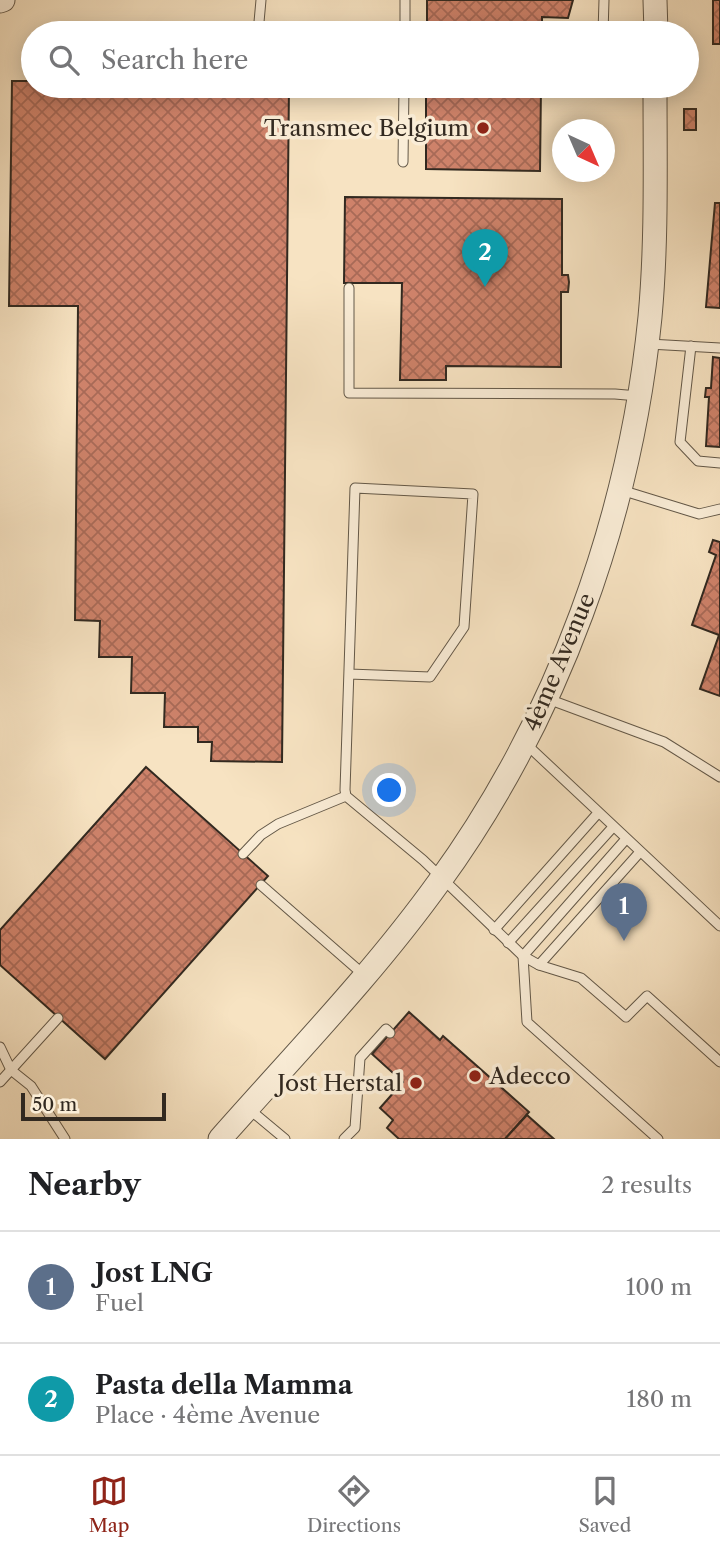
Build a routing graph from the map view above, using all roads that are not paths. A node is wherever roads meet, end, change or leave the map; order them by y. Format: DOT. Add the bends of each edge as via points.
graph roads {
  1 [pos="261,0"];
  2 [pos="405,0"];
  3 [pos="604,0"];
  4 [pos="655,0"];
  5 [pos="259,21"];
  6 [pos="405,21"];
  7 [pos="603,21"];
  8 [pos="656,21"];
  9 [pos="404,98"];
  10 [pos="655,98"];
  11 [pos="404,162"];
  12 [pos="349,288"];
  13 [pos="647,344"];
  14 [pos="691,346"];
  15 [pos="720,348"];
  16 [pos="639,396"];
  17 [pos="720,463"];
  18 [pos="619,490"];
  19 [pos="720,509"];
  20 [pos="349,674"];
  21 [pos="546,699"];
  22 [pos="524,743"];
  23 [pos="720,777"];
  24 [pos="346,796"];
  25 [pos="598,813"];
  26 [pos="613,827"];
  27 [pos="626,839"];
  28 [pos="640,852"];
  29 [pos="243,854"];
  30 [pos="441,879"];
  31 [pos="261,885"];
  32 [pos="720,926"];
  33 [pos="494,930"];
  34 [pos="508,943"];
  35 [pos="523,956"];
  36 [pos="539,965"];
  37 [pos="365,976"];
  38 [pos="58,1018"];
  39 [pos="390,1033"];
  40 [pos="0,1047"];
  41 [pos="720,1062"];
  42 [pos="11,1070"];
  43 [pos="0,1083"];
  44 [pos="248,1107"];
  45 [pos="65,1139"];
  46 [pos="220,1139"];
  47 [pos="285,1139"];
  48 [pos="344,1139"];
  49 [pos="657,1139"];
  1 -- 5 [label="lane"];
  2 -- 6 [label="lane"];
  3 -- 7 [label="lane"];
  4 -- 8 [label="street"];
  9 -- 11 [label="lane"];
  10 -- 13 [label="street, 4ème Avenue"];
  12 -- 16 [label="lane" via="349,393"];
  13 -- 14 [label="lane"];
  13 -- 16 [label="street, 4ème Avenue"];
  14 -- 15 [label="lane"];
  14 -- 17 [label="lane" via="680,442 698,461"];
  16 -- 18 [label="street, 4ème Avenue"];
  18 -- 19 [label="lane" via="699,514"];
  18 -- 21 [label="street, 4ème Avenue" via="589,593"];
  20 -- 20 [label="lane" via="355,488 473,494 464,627 444,657 430,677"];
  20 -- 24 [label="lane"];
  21 -- 22 [label="street, 4ème Avenue"];
  21 -- 23 [label="lane" via="664,742"];
  22 -- 25 [label="lane"];
  22 -- 30 [label="street, 4ème Avenue"];
  24 -- 29 [label="lane" via="278,824"];
  24 -- 30 [label="lane"];
  25 -- 26 [label="lane"];
  25 -- 33 [label="lane"];
  26 -- 27 [label="lane"];
  26 -- 34 [label="lane"];
  27 -- 28 [label="lane"];
  27 -- 35 [label="lane"];
  28 -- 32 [label="lane"];
  28 -- 36 [label="lane"];
  30 -- 33 [label="lane"];
  30 -- 37 [label="street, 4ème Avenue"];
  31 -- 37 [label="lane"];
  33 -- 34 [label="lane"];
  34 -- 35 [label="lane"];
  35 -- 36 [label="lane"];
  35 -- 49 [label="lane" via="527,1022"];
  36 -- 41 [label="lane" via="581,978 626,1017 647,996"];
  37 -- 44 [label="street, 4ème Avenue"];
  38 -- 42 [label="lane"];
  39 -- 48 [label="lane" via="386,1029 360,1058 355,1128"];
  40 -- 42 [label="lane"];
  42 -- 43 [label="lane"];
  42 -- 45 [label="lane" via="31,1086"];
  44 -- 46 [label="street, 4ème Avenue"];
  44 -- 47 [label="lane"];
}
